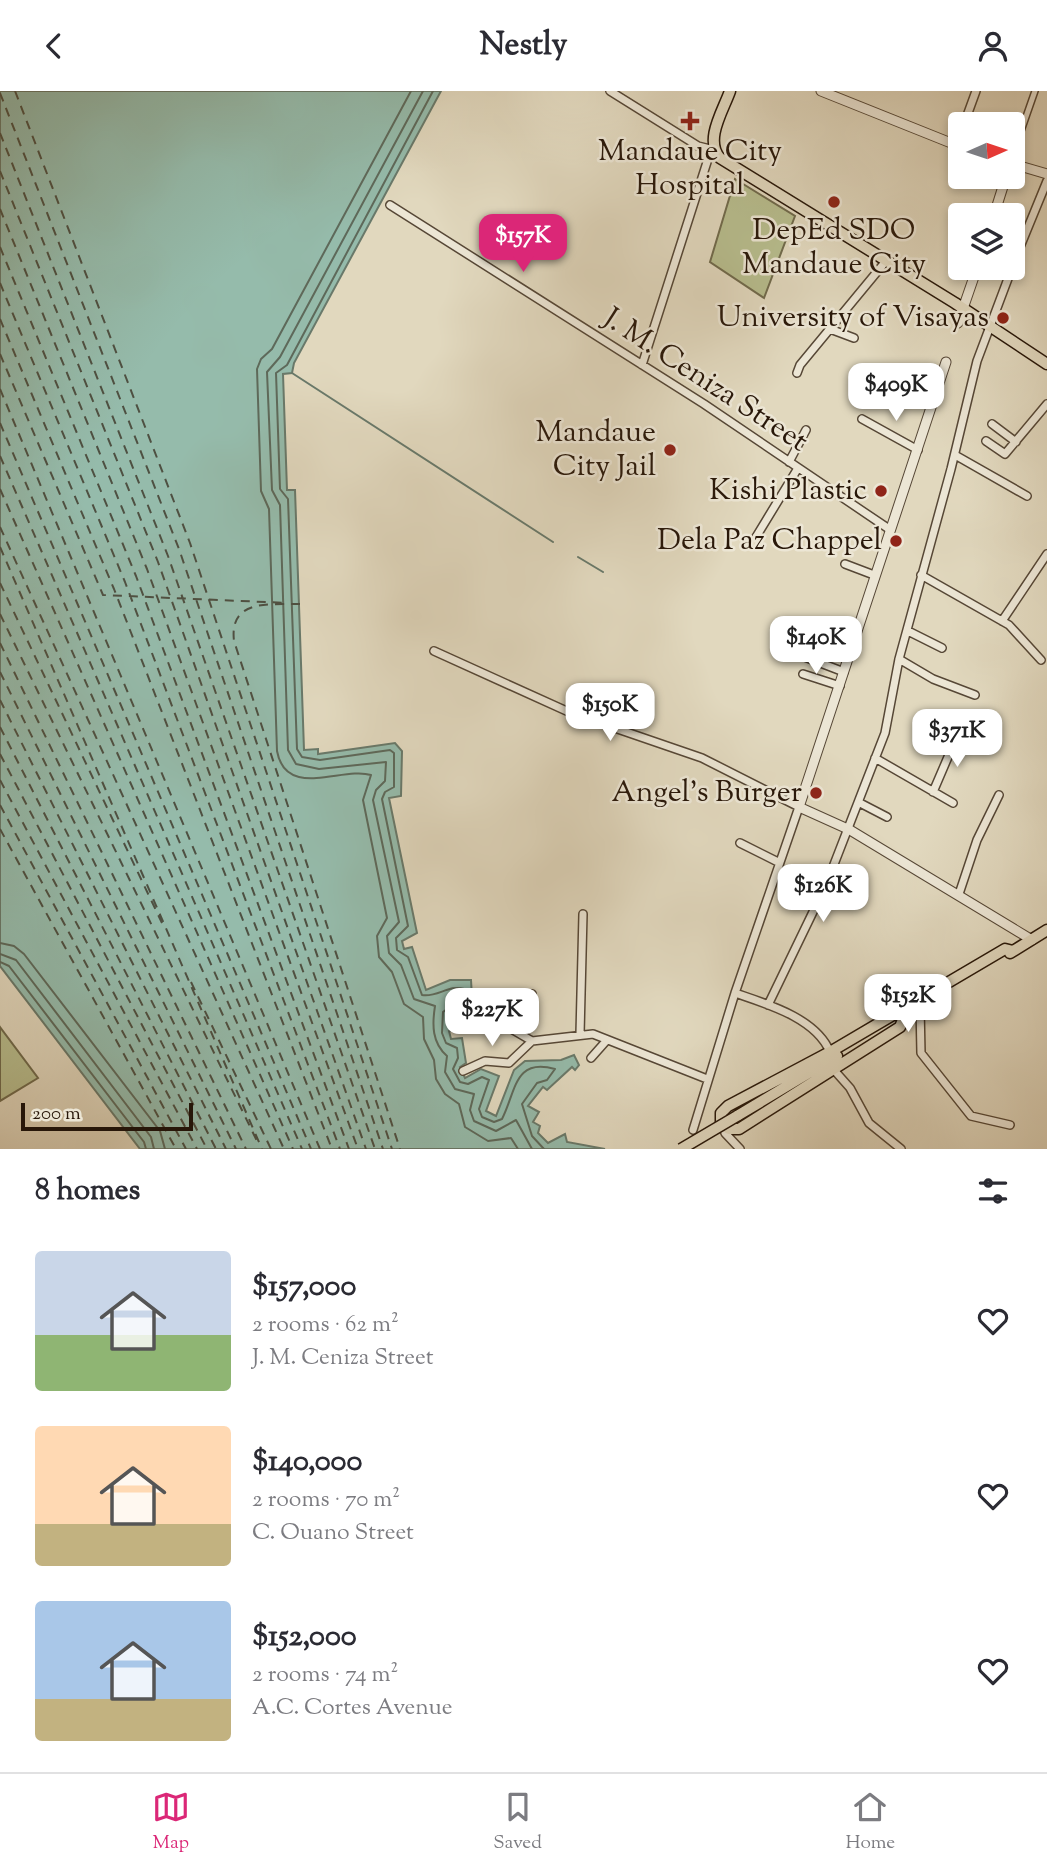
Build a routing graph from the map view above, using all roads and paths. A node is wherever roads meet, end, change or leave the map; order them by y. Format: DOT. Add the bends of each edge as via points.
graph roads {
  1 [pos="610,91"];
  2 [pos="730,91"];
  3 [pos="821,91"];
  4 [pos="976,91"];
  5 [pos="1035,91"];
  6 [pos="831,93"];
  7 [pos="968,112"];
  8 [pos="1026,117"];
  9 [pos="948,142"];
  10 [pos="714,150"];
  11 [pos="1026,168"];
  12 [pos="1047,174"];
  13 [pos="1047,181"];
  14 [pos="390,205"];
  15 [pos="1025,236"];
  16 [pos="886,261"];
  17 [pos="973,280"];
  18 [pos="1007,280"];
  19 [pos="964,309"];
  20 [pos="958,323"];
  21 [pos="988,325"];
  22 [pos="830,329"];
  23 [pos="854,338"];
  24 [pos="1046,361"];
  25 [pos="946,362"];
  26 [pos="642,365"];
  27 [pos="797,373"];
  28 [pos="1047,404"];
  29 [pos="862,419"];
  30 [pos="992,424"];
  31 [pos="806,430"];
  32 [pos="986,441"];
  33 [pos="1016,442"];
  34 [pos="918,450"];
  35 [pos="955,455"];
  36 [pos="789,462"];
  37 [pos="798,468"];
  38 [pos="1027,496"];
  39 [pos="888,529"];
  40 [pos="755,537"];
  41 [pos="1047,554"];
  42 [pos="845,564"];
  43 [pos="874,575"];
  44 [pos="921,575"];
  45 [pos="1005,623"];
  46 [pos="908,631"];
  47 [pos="942,648"];
  48 [pos="434,651"];
  49 [pos="797,654"];
  50 [pos="899,659"];
  51 [pos="1041,660"];
  52 [pos="844,672"];
  53 [pos="803,674"];
  54 [pos="839,686"];
  55 [pos="975,695"];
  56 [pos="957,736"];
  57 [pos="875,758"];
  58 [pos="933,792"];
  59 [pos="999,795"];
  60 [pos="860,803"];
  61 [pos="953,803"];
  62 [pos="799,807"];
  63 [pos="887,817"];
  64 [pos="850,829"];
  65 [pos="740,843"];
  66 [pos="778,862"];
  67 [pos="959,894"];
  68 [pos="583,914"];
  69 [pos="1047,930"];
  70 [pos="1031,940"];
  71 [pos="1013,951"];
  72 [pos="735,993"];
  73 [pos="532,994"];
  74 [pos="768,1005"];
  75 [pos="920,1006"];
  76 [pos="905,1015"];
  77 [pos="467,1016"];
  78 [pos="491,1017"];
  79 [pos="580,1034"];
  80 [pos="607,1040"];
  81 [pos="532,1041"];
  82 [pos="830,1052"];
  83 [pos="592,1058"];
  84 [pos="463,1070"];
  85 [pos="837,1073"];
  86 [pos="707,1079"];
  87 [pos="1010,1125"];
  88 [pos="693,1130"];
  89 [pos="721,1131"];
  90 [pos="681,1149"];
  91 [pos="740,1149"];
  92 [pos="901,1149"];
  1 -- 10 [label="street" via="698,146"];
  2 -- 10 [label="main road"];
  3 -- 6 [label="street"];
  4 -- 7 [label="street"];
  5 -- 8 [label="street"];
  6 -- 9 [label="street"];
  10 -- 16 [label="main road" via="735,169"];
  10 -- 26 [label="street"];
  11 -- 12 [label="street"];
  13 -- 15 [label="street"];
  14 -- 26 [label="street, J. M. Ceniza Street"];
  16 -- 19 [label="main road"];
  16 -- 22 [label="street"];
  17 -- 19 [label="street"];
  18 -- 21 [label="street"];
  19 -- 20 [label="street"];
  19 -- 21 [label="main road"];
  21 -- 24 [label="main road"];
  21 -- 35 [label="street"];
  22 -- 23 [label="street"];
  22 -- 27 [label="street"];
  25 -- 34 [label="street"];
  26 -- 36 [label="street, J. M. Ceniza Street"];
  28 -- 33 [label="street"];
  29 -- 34 [label="street"];
  30 -- 33 [label="street"];
  31 -- 36 [label="street"];
  32 -- 33 [label="street" via="1005,454"];
  34 -- 39 [label="street"];
  35 -- 38 [label="street"];
  35 -- 44 [label="street"];
  36 -- 37 [label="street, J. M. Ceniza Street"];
  37 -- 39 [label="street, J. M. Ceniza Street"];
  37 -- 40 [label="street"];
  39 -- 43 [label="street"];
  41 -- 45 [label="street"];
  42 -- 43 [label="street"];
  43 -- 52 [label="street"];
  44 -- 45 [label="street"];
  44 -- 46 [label="street"];
  45 -- 51 [label="street"];
  46 -- 47 [label="street"];
  46 -- 50 [label="street"];
  48 -- 62 [label="street" via="571,713 702,758"];
  49 -- 52 [label="street"];
  50 -- 55 [label="street" via="933,679"];
  50 -- 57 [label="street" via="885,733"];
  52 -- 54 [label="street"];
  53 -- 54 [label="street"];
  54 -- 62 [label="street"];
  56 -- 58 [label="street"];
  57 -- 58 [label="street"];
  57 -- 60 [label="street"];
  58 -- 61 [label="street"];
  59 -- 67 [label="street" via="977,840"];
  60 -- 63 [label="street"];
  60 -- 64 [label="street"];
  62 -- 64 [label="street"];
  62 -- 66 [label="street"];
  64 -- 67 [label="street"];
  64 -- 74 [label="street"];
  65 -- 66 [label="street"];
  66 -- 72 [label="street"];
  67 -- 70 [label="street"];
  68 -- 79 [label="street"];
  69 -- 70 [label="main road"];
  70 -- 71 [label="main road"];
  71 -- 75 [label="main road"];
  71 -- 82 [label="main road" via="1005,949"];
  72 -- 74 [label="street"];
  72 -- 86 [label="street"];
  73 -- 78 [label="street"];
  74 -- 82 [label="street" via="810,1026"];
  75 -- 76 [label="main road"];
  75 -- 87 [label="street" via="921,1053 971,1117"];
  76 -- 85 [label="main road" via="900,1027"];
  76 -- 90 [label="main road, bridge"];
  77 -- 78 [label="street"];
  78 -- 81 [label="street"];
  79 -- 80 [label="street"];
  79 -- 81 [label="street"];
  80 -- 83 [label="street"];
  80 -- 86 [label="street"];
  81 -- 84 [label="street" via="509,1063 485,1061"];
  82 -- 89 [label="main road" via="725,1108"];
  85 -- 89 [label="main road" via="739,1129"];
  85 -- 92 [label="street" via="869,1123"];
  86 -- 88 [label="street"];
  89 -- 91 [label="street"];
}
